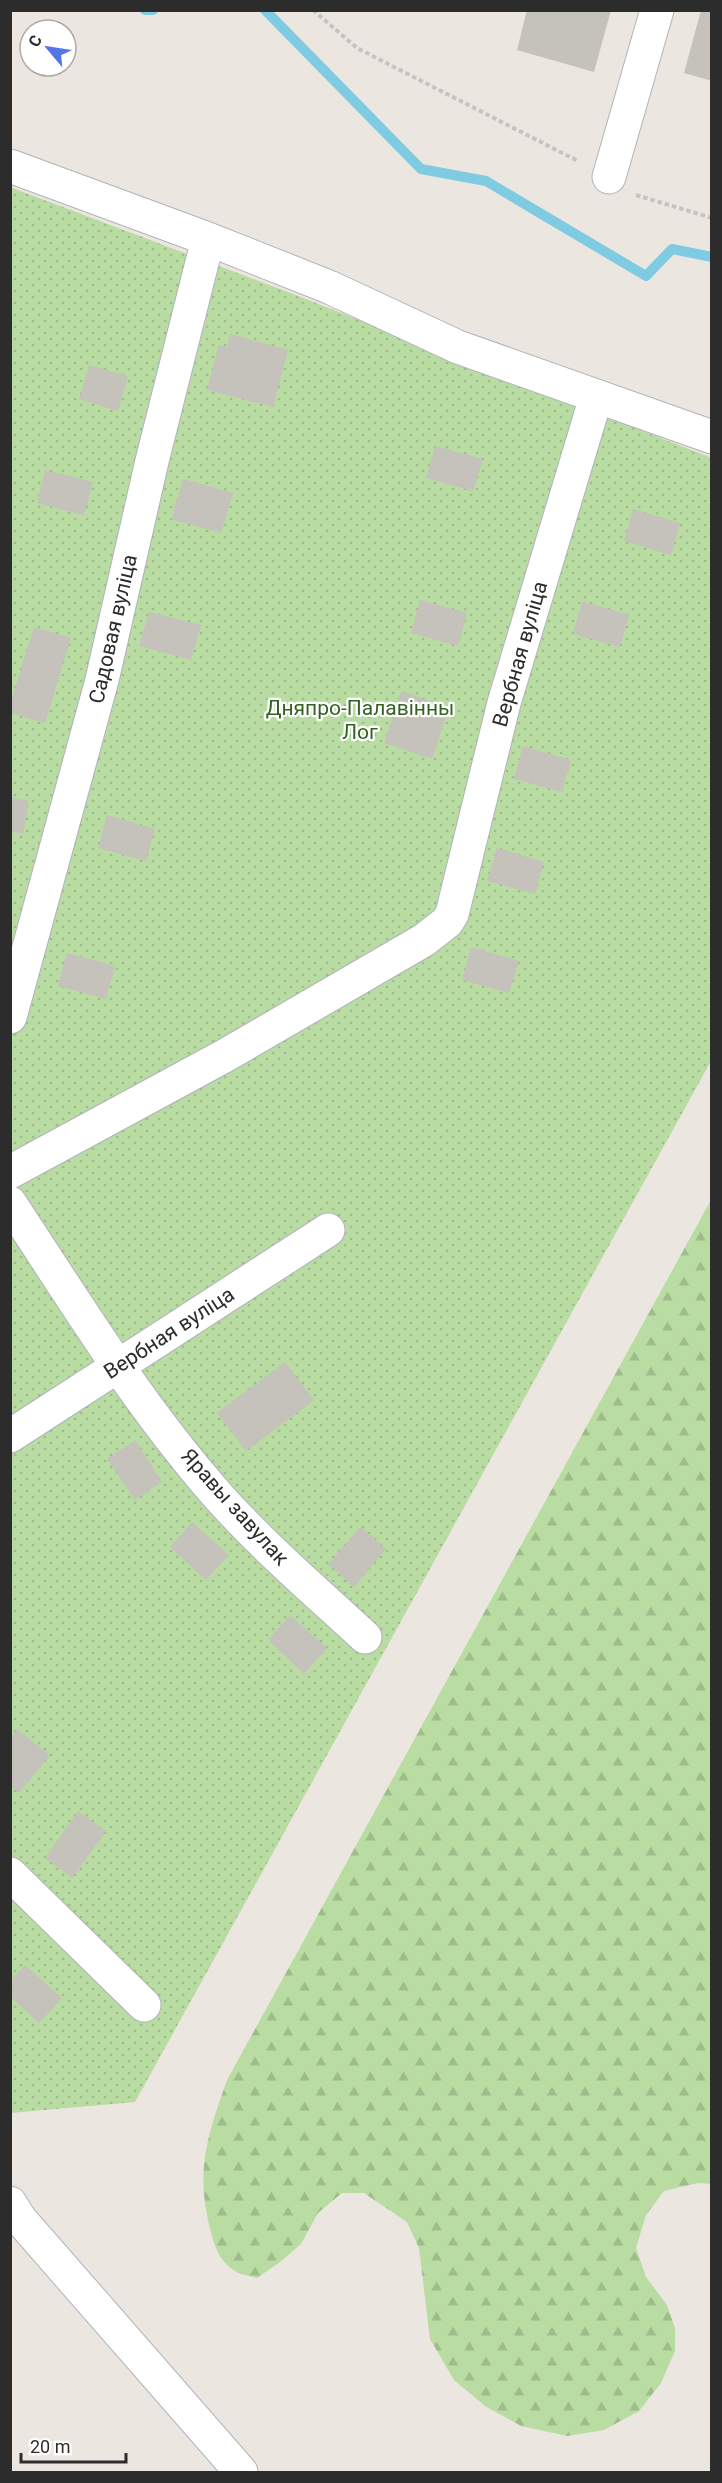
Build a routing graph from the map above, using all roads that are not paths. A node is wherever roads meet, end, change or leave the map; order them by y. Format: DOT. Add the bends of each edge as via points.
graph roads {
  1 [pos="657,10"];
  2 [pos="10,166"];
  3 [pos="609,177"];
  4 [pos="208,239"];
  5 [pos="596,397"];
  6 [pos="711,437"];
  7 [pos="10,1017"];
  8 [pos="10,1172"];
  9 [pos="10,1203"];
  10 [pos="328,1230"];
  11 [pos="117,1366"];
  12 [pos="10,1436"];
  13 [pos="365,1637"];
  14 [pos="10,1874"];
  15 [pos="144,2005"];
  16 [pos="10,2203"];
  17 [pos="241,2472"];
  1 -- 3 [label="street"];
  2 -- 4 [label="street"];
  4 -- 5 [label="street" via="329,287 458,347"];
  4 -- 7 [label="street, Садовая вуліца" via="154,450 102,680"];
  5 -- 6 [label="street"];
  5 -- 8 [label="street, Вербная вуліца" via="504,703 452,914 438,930 394,958"];
  9 -- 11 [label="street, Яравы завулак"];
  10 -- 11 [label="street, Вербная вуліца"];
  11 -- 12 [label="street, Вербная вуліца"];
  11 -- 13 [label="street, Яравы завулак" via="212,1489 280,1559"];
  14 -- 15 [label="street"];
  16 -- 17 [label="street"];
}
